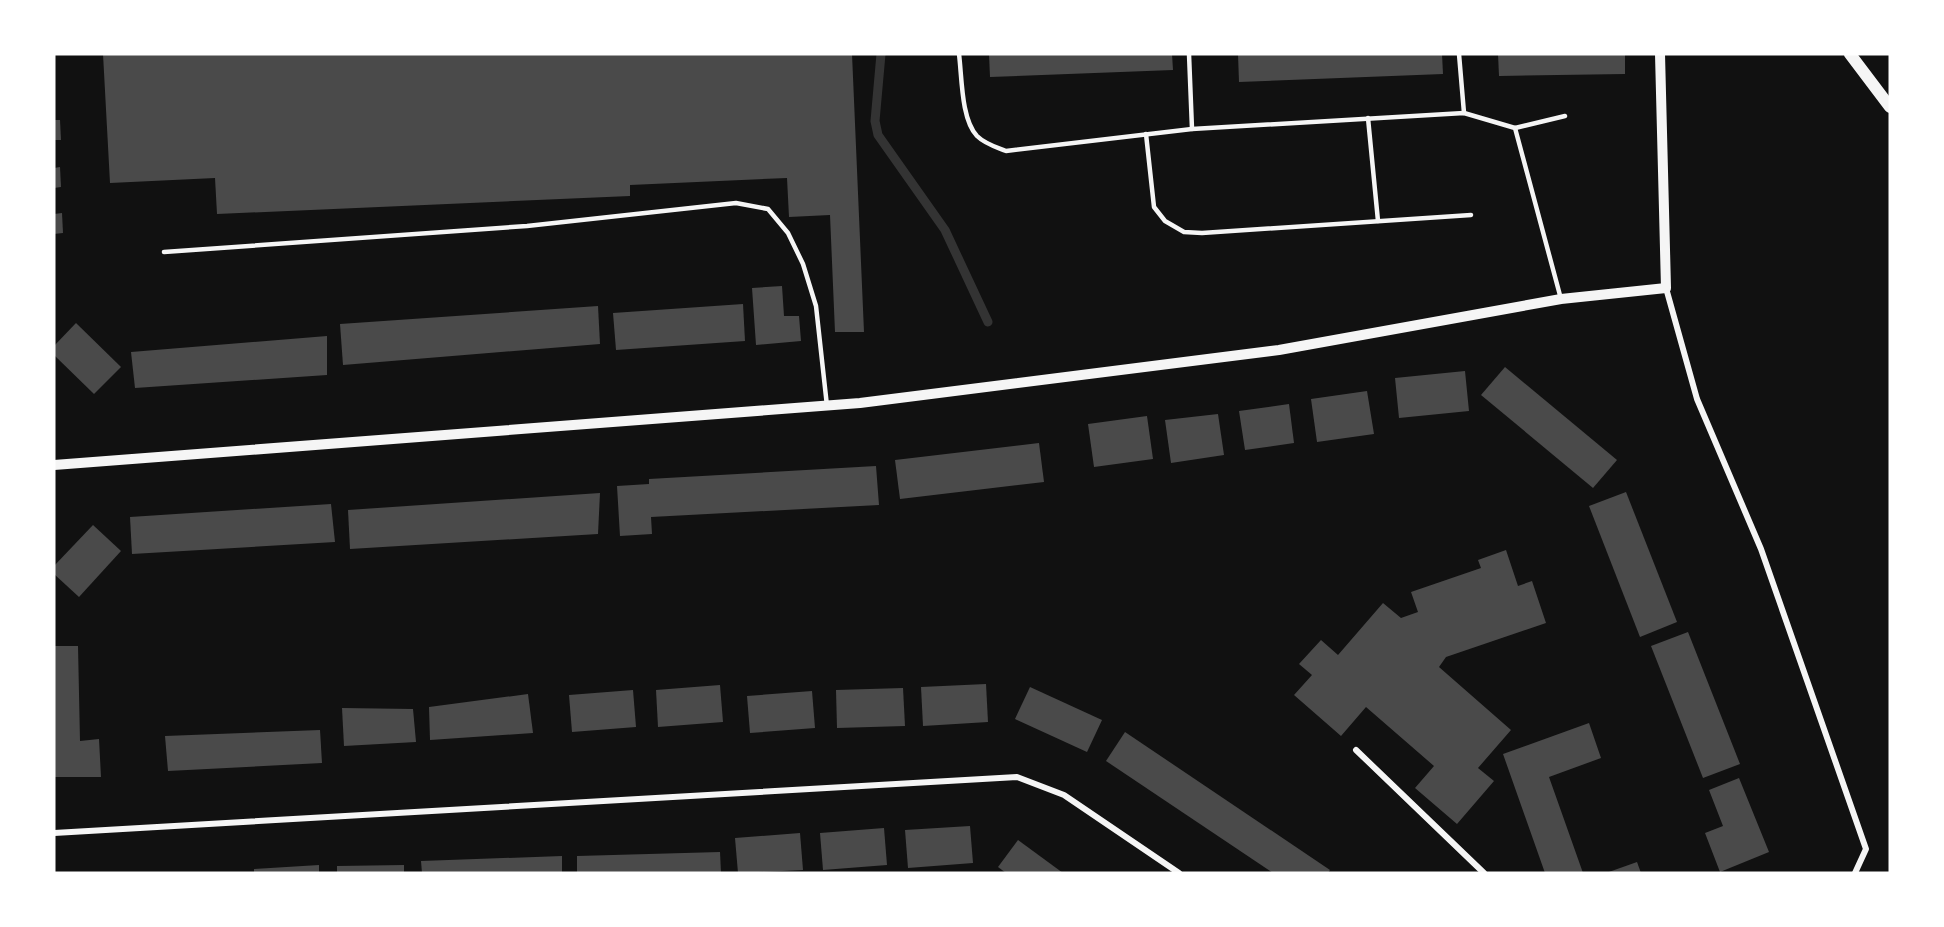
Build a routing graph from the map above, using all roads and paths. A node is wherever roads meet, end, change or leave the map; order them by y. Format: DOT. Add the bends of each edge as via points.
graph roads {
  1 [pos="959,54"];
  2 [pos="1190,54"];
  3 [pos="1459,54"];
  4 [pos="1660,54"];
  5 [pos="1851,54"];
  6 [pos="1890,107"];
  7 [pos="1464,113"];
  8 [pos="1565,116"];
  9 [pos="1368,118"];
  10 [pos="1515,128"];
  11 [pos="1192,129"];
  12 [pos="1146,134"];
  13 [pos="1471,214"];
  14 [pos="1378,221"];
  15 [pos="164,252"];
  16 [pos="1666,288"];
  17 [pos="1561,299"];
  18 [pos="826,406"];
  19 [pos="54,465"];
  20 [pos="1356,750"];
  21 [pos="54,833"];
  22 [pos="1168,870"];
  23 [pos="1179,873"];
  24 [pos="1484,873"];
  25 [pos="1855,873"];
  1 -- 12 [label="lane" via="967,118 977,136 990,145 1006,151"];
  2 -- 11 [label="lane"];
  3 -- 7 [label="lane"];
  4 -- 16 [label="street"];
  5 -- 6 [label="main road"];
  7 -- 9 [label="lane"];
  7 -- 10 [label="lane"];
  8 -- 10 [label="lane"];
  9 -- 11 [label="lane"];
  9 -- 14 [label="lane"];
  10 -- 17 [label="lane"];
  11 -- 12 [label="lane"];
  12 -- 14 [label="lane" via="1154,207 1166,221 1184,232"];
  13 -- 14 [label="lane"];
  15 -- 18 [label="lane" via="527,226 736,203 768,209 788,233 816,306"];
  16 -- 17 [label="street"];
  16 -- 25 [label="street" via="1697,399 1761,549 1866,849"];
  17 -- 18 [label="street" via="1279,350"];
  18 -- 19 [label="street"];
  20 -- 24 [label="street"];
  21 -- 22 [label="street" via="1017,777 1064,795"];
  22 -- 23 [label="street"];
}
